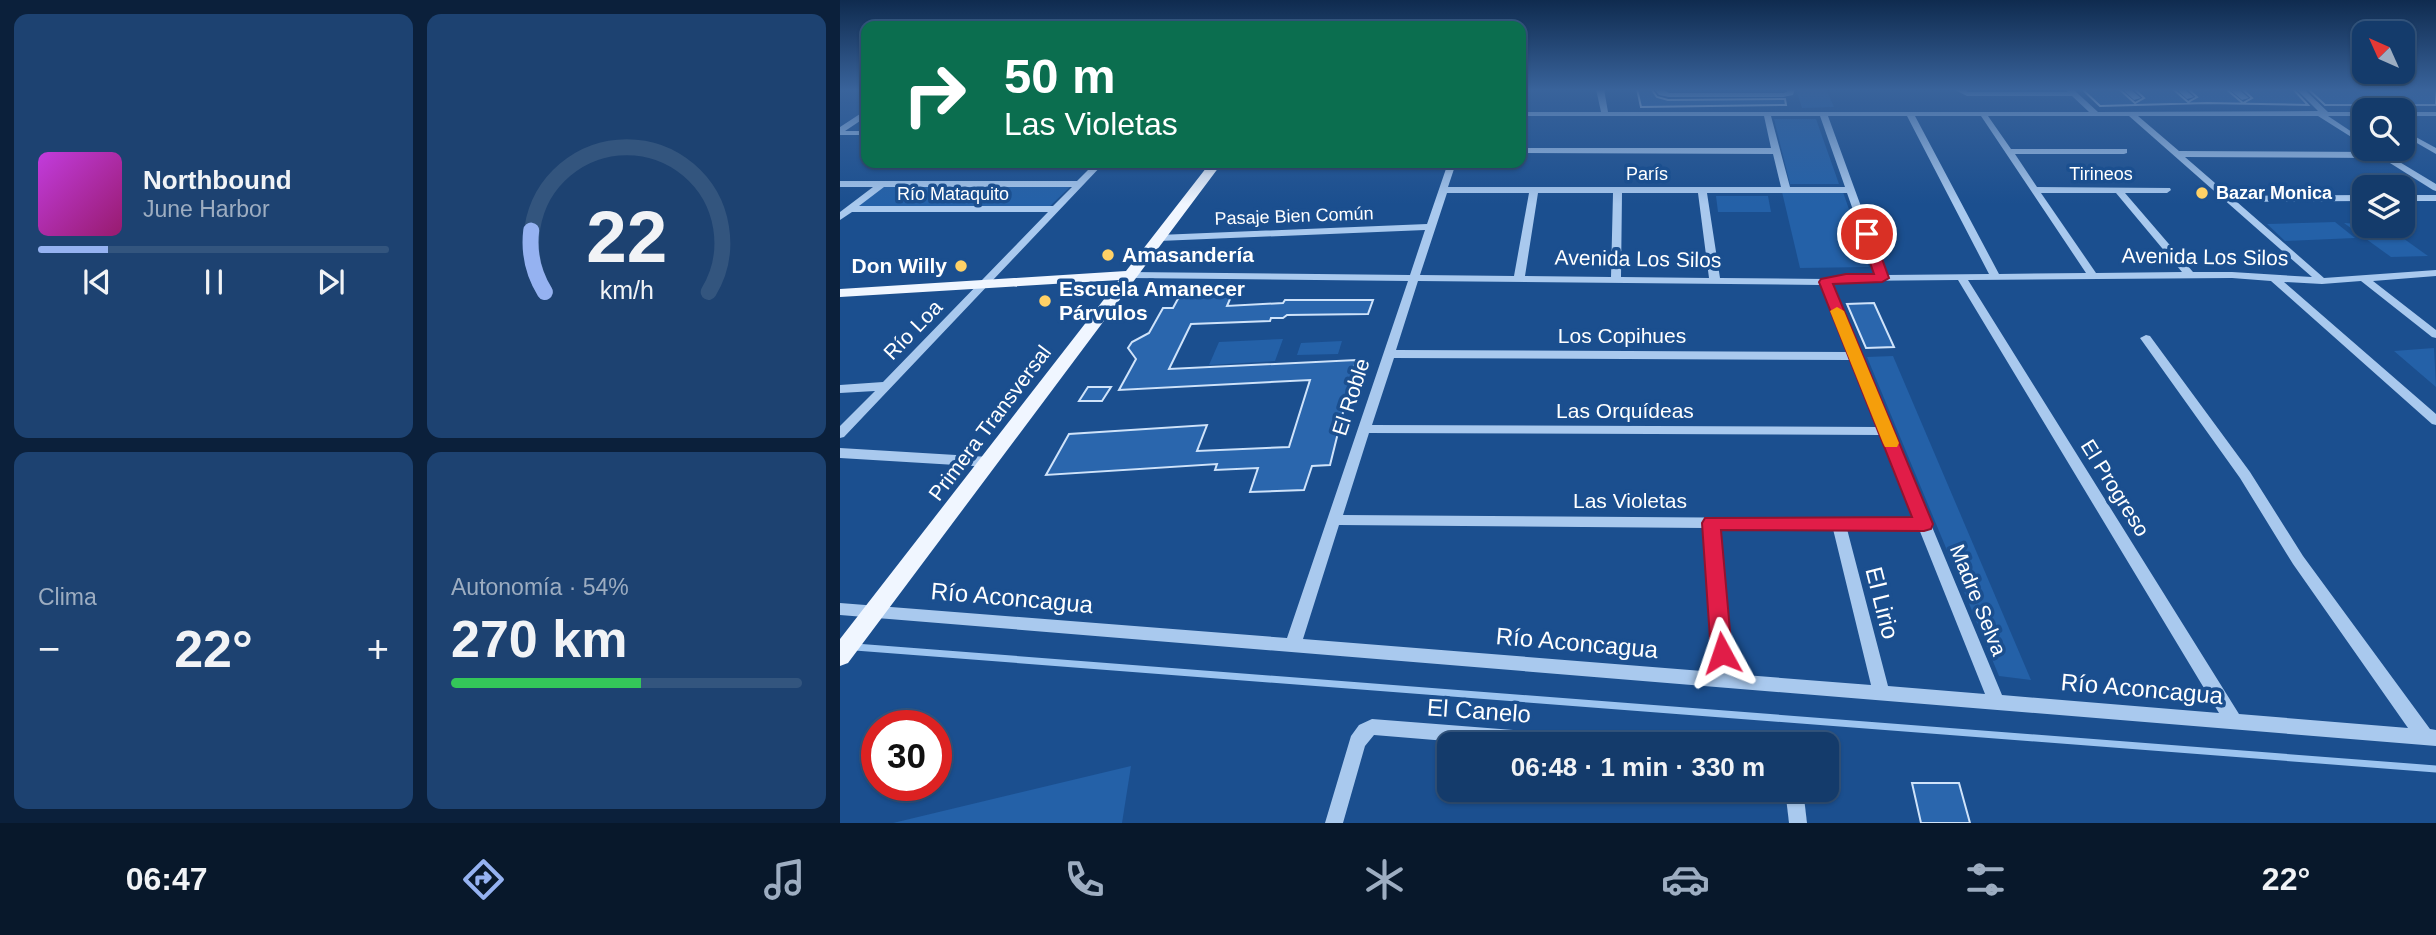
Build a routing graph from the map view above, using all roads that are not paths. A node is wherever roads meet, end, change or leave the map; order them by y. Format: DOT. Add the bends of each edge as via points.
graph roads {
  1 [pos="1770,127"];
  2 [pos="1829,127"];
  3 [pos="1917,127"];
  4 [pos="1992,127"];
  5 [pos="2146,127"];
  6 [pos="840,132"];
  7 [pos="861,134"];
  8 [pos="2415,139"];
  9 [pos="1526,151"];
  10 [pos="1776,151"];
  11 [pos="2124,151"];
  12 [pos="2436,151"];
  13 [pos="2009,152"];
  14 [pos="2177,154"];
  15 [pos="2352,155"];
  16 [pos="2393,161"];
  17 [pos="1095,168"];
  18 [pos="1212,168"];
  19 [pos="1450,168"];
  20 [pos="840,184"];
  21 [pos="882,184"];
  22 [pos="1080,184"];
  23 [pos="2436,188"];
  24 [pos="1443,190"];
  25 [pos="1534,190"];
  26 [pos="1618,190"];
  27 [pos="1702,190"];
  28 [pos="1786,190"];
  29 [pos="1851,190"];
  30 [pos="2035,190"];
  31 [pos="2119,190"];
  32 [pos="2167,190"];
  33 [pos="2352,198"];
  34 [pos="2415,198"];
  35 [pos="2436,198"];
  36 [pos="2227,199"];
  37 [pos="850,209"];
  38 [pos="1056,209"];
  39 [pos="840,217"];
  40 [pos="1431,227"];
  41 [pos="1159,238"];
  42 [pos="2436,273"];
  43 [pos="1131,275"];
  44 [pos="1996,276"];
  45 [pos="2093,276"];
  46 [pos="2191,276"];
  47 [pos="1961,277"];
  48 [pos="1414,278"];
  49 [pos="1882,278"];
  50 [pos="2274,278"];
  51 [pos="2363,278"];
  52 [pos="1519,279"];
  53 [pos="1616,280"];
  54 [pos="1715,281"];
  55 [pos="2322,281"];
  56 [pos="1825,282"];
  57 [pos="985,283"];
  58 [pos="840,293"];
  59 [pos="2436,335"];
  60 [pos="2146,338"];
  61 [pos="1389,354"];
  62 [pos="1856,356"];
  63 [pos="886,386"];
  64 [pos="840,389"];
  65 [pos="2436,421"];
  66 [pos="1365,429"];
  67 [pos="1886,431"];
  68 [pos="840,434"];
  69 [pos="840,453"];
  70 [pos="989,462"];
  71 [pos="1335,520"];
  72 [pos="1711,523"];
  73 [pos="1839,524"];
  74 [pos="1924,524"];
  75 [pos="840,609"];
  76 [pos="876,611"];
  77 [pos="1293,645"];
  78 [pos="840,656"];
  79 [pos="1724,680"];
  80 [pos="1881,692"];
  81 [pos="1996,701"];
  82 [pos="2234,722"];
  83 [pos="1441,732"];
  84 [pos="2430,738"];
  85 [pos="1796,802"];
  86 [pos="1334,823"];
  87 [pos="1798,823"];
  1 -- 10 [label="street"];
  2 -- 29 [label="street"];
  3 -- 44 [label="street"];
  4 -- 13 [label="street"];
  5 -- 14 [label="street"];
  6 -- 7 [label="street"];
  8 -- 12 [label="street"];
  9 -- 10 [label="street"];
  10 -- 28 [label="street"];
  11 -- 13 [label="street"];
  13 -- 30 [label="street"];
  14 -- 15 [label="street"];
  14 -- 36 [label="street"];
  16 -- 23 [label="street"];
  17 -- 22 [label="street, Río Loa"];
  18 -- 41 [label="main road, Primera Transversal"];
  19 -- 24 [label="street, El Roble"];
  20 -- 21 [label="street"];
  21 -- 22 [label="street"];
  21 -- 37 [label="street"];
  22 -- 38 [label="street, Río Loa"];
  24 -- 25 [label="street, París"];
  24 -- 40 [label="street, El Roble"];
  25 -- 26 [label="street, París"];
  25 -- 52 [label="street"];
  26 -- 27 [label="street, París"];
  26 -- 53 [label="street"];
  27 -- 28 [label="street, París"];
  27 -- 54 [label="street"];
  28 -- 29 [label="street, París"];
  29 -- 49 [label="street"];
  30 -- 31 [label="street, Tirineos"];
  30 -- 45 [label="street"];
  31 -- 32 [label="street, Tirineos"];
  31 -- 46 [label="street"];
  33 -- 36 [label="street"];
  34 -- 35 [label="street"];
  36 -- 55 [label="street"];
  37 -- 38 [label="street, Río Mataquito"];
  37 -- 39 [label="street"];
  38 -- 57 [label="street, Río Loa"];
  40 -- 41 [label="street, Pasaje Bien Común"];
  40 -- 48 [label="street, El Roble"];
  41 -- 43 [label="main road, Primera Transversal"];
  42 -- 51 [label="street, Avenida Los Silos"];
  43 -- 48 [label="street, Avenida Los Silos"];
  43 -- 57 [label="main road, Avenida Los Silos"];
  43 -- 70 [label="main road, Primera Transversal"];
  44 -- 45 [label="street, Avenida Los Silos"];
  44 -- 47 [label="street, Avenida Los Silos"];
  45 -- 46 [label="street, Avenida Los Silos"];
  46 -- 50 [label="street, Avenida Los Silos"];
  47 -- 49 [label="street, Avenida Los Silos"];
  47 -- 82 [label="street, El Progreso"];
  48 -- 52 [label="street, Avenida Los Silos"];
  48 -- 61 [label="street, El Roble"];
  49 -- 56 [label="street, Avenida Los Silos"];
  50 -- 55 [label="street, Avenida Los Silos"];
  50 -- 65 [label="street"];
  51 -- 55 [label="street, Avenida Los Silos"];
  51 -- 59 [label="street"];
  52 -- 53 [label="street, Avenida Los Silos"];
  53 -- 54 [label="street, Avenida Los Silos"];
  54 -- 56 [label="street, Avenida Los Silos"];
  56 -- 62 [label="street, Madre Selva"];
  57 -- 58 [label="main road, Avenida Los Silos"];
  57 -- 63 [label="street, Río Loa"];
  60 -- 84 [label="street" via="2245,475 2298,560"];
  61 -- 62 [label="street, Los Copihues"];
  61 -- 66 [label="street, El Roble"];
  62 -- 67 [label="street, Madre Selva"];
  63 -- 64 [label="street"];
  63 -- 68 [label="street, Río Loa"];
  66 -- 67 [label="street, Las Orquídeas"];
  66 -- 71 [label="street, El Roble"];
  67 -- 74 [label="street, Madre Selva"];
  69 -- 70 [label="street"];
  70 -- 76 [label="main road, Primera Transversal"];
  71 -- 72 [label="street, Las Violetas"];
  71 -- 77 [label="street, El Roble"];
  72 -- 73 [label="street, Las Violetas"];
  72 -- 79 [label="street"];
  73 -- 74 [label="street, Las Violetas"];
  73 -- 80 [label="street, El Lirio"];
  74 -- 81 [label="street, Madre Selva"];
  75 -- 76 [label="street, Río Aconcagua"];
  76 -- 77 [label="street, Río Aconcagua"];
  76 -- 78 [label="main road, Primera Transversal"];
  77 -- 79 [label="street, Río Aconcagua"];
  79 -- 80 [label="street, Río Aconcagua"];
  80 -- 81 [label="street, Río Aconcagua"];
  81 -- 82 [label="street, Río Aconcagua"];
  82 -- 84 [label="street, Río Aconcagua"];
  83 -- 86 [label="street, El Canelo" via="1378,727 1365,731 1357,742"];
  85 -- 87 [label="street"];
}
